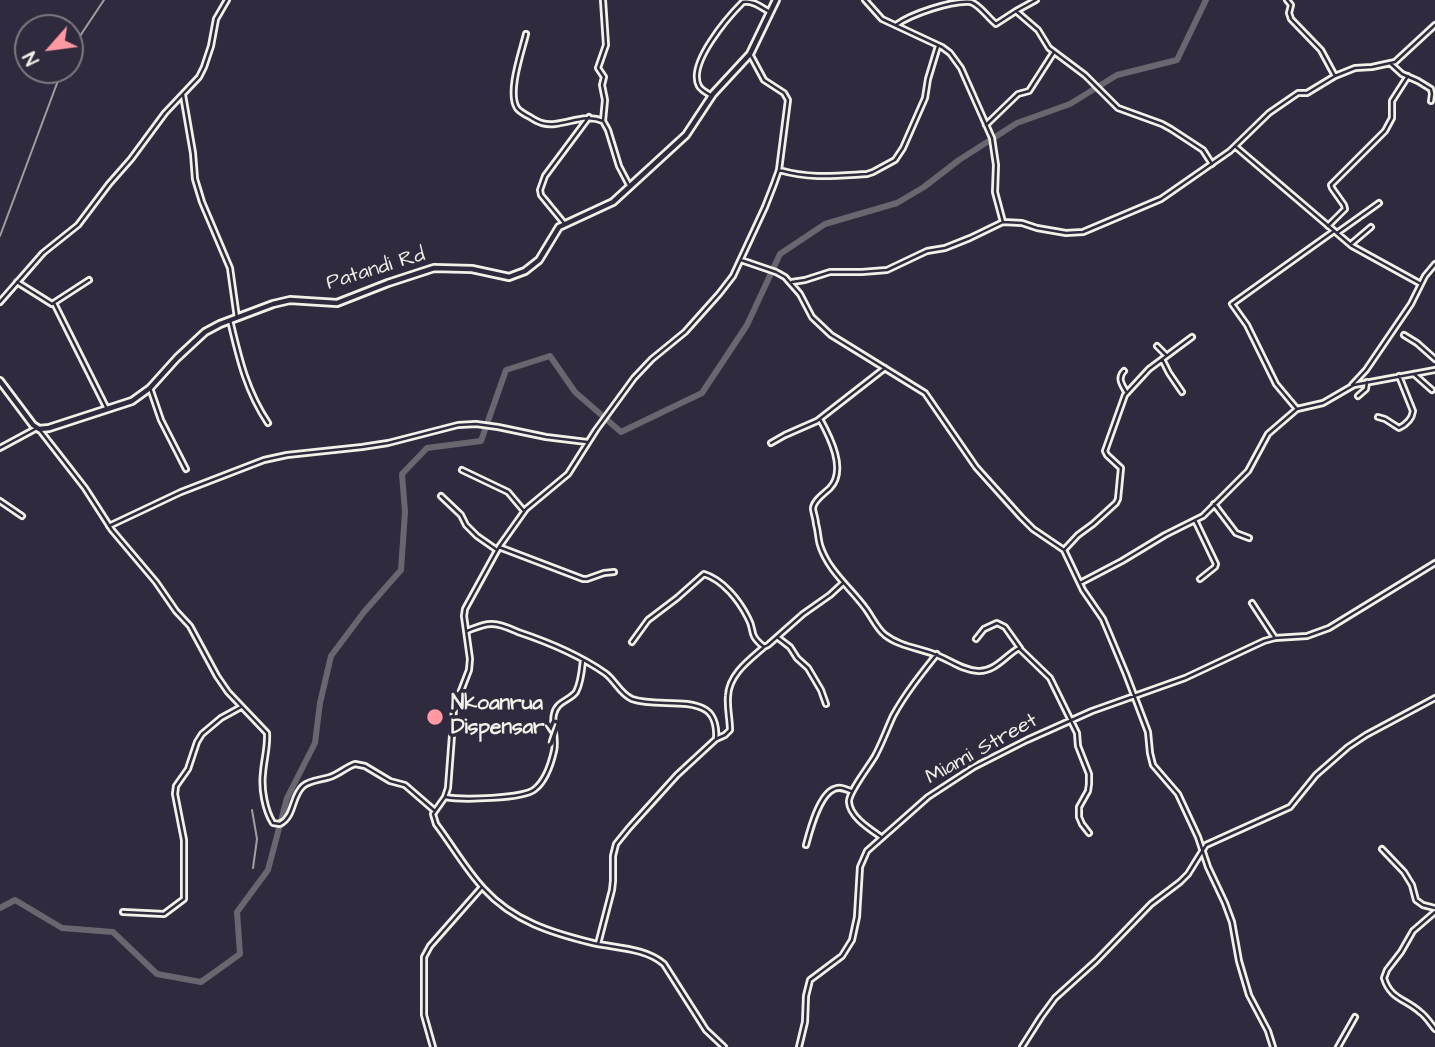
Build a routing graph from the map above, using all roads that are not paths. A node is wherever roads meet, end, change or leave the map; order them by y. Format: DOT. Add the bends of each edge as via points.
graph roads {
  1 [pos="226,0"];
  2 [pos="603,0"];
  3 [pos="776,0"];
  4 [pos="865,0"];
  5 [pos="1036,0"];
  6 [pos="1287,0"];
  7 [pos="1016,11"];
  8 [pos="770,12"];
  9 [pos="896,25"];
  10 [pos="1435,26"];
  11 [pos="526,34"];
  12 [pos="938,46"];
  13 [pos="1054,52"];
  14 [pos="750,54"];
  15 [pos="1391,64"];
  16 [pos="1335,76"];
  17 [pos="1408,76"];
  18 [pos="183,95"];
  19 [pos="712,96"];
  20 [pos="1431,101"];
  21 [pos="589,117"];
  22 [pos="603,121"];
  23 [pos="986,125"];
  24 [pos="1236,146"];
  25 [pos="1212,164"];
  26 [pos="779,170"];
  27 [pos="630,187"];
  28 [pos="1379,203"];
  29 [pos="1003,222"];
  30 [pos="564,224"];
  31 [pos="1328,226"];
  32 [pos="1371,227"];
  33 [pos="1335,232"];
  34 [pos="1351,244"];
  35 [pos="741,260"];
  36 [pos="1435,264"];
  37 [pos="89,280"];
  38 [pos="17,282"];
  39 [pos="790,282"];
  40 [pos="1421,284"];
  41 [pos="0,302"];
  42 [pos="54,303"];
  43 [pos="237,318"];
  44 [pos="230,320"];
  45 [pos="1404,335"];
  46 [pos="1192,337"];
  47 [pos="1157,346"];
  48 [pos="1166,355"];
  49 [pos="1162,358"];
  50 [pos="1435,359"];
  51 [pos="885,368"];
  52 [pos="1124,370"];
  53 [pos="1435,370"];
  54 [pos="1414,374"];
  55 [pos="1399,376"];
  56 [pos="0,381"];
  57 [pos="1367,382"];
  58 [pos="1350,386"];
  59 [pos="150,388"];
  60 [pos="1432,390"];
  61 [pos="1182,392"];
  62 [pos="1127,393"];
  63 [pos="1358,396"];
  64 [pos="107,409"];
  65 [pos="1297,409"];
  66 [pos="1378,417"];
  67 [pos="820,419"];
  68 [pos="268,423"];
  69 [pos="38,429"];
  70 [pos="589,442"];
  71 [pos="771,443"];
  72 [pos="0,448"];
  73 [pos="186,469"];
  74 [pos="462,470"];
  75 [pos="441,496"];
  76 [pos="0,501"];
  77 [pos="1214,504"];
  78 [pos="524,511"];
  79 [pos="22,516"];
  80 [pos="1195,520"];
  81 [pos="109,526"];
  82 [pos="1249,538"];
  83 [pos="498,548"];
  84 [pos="1064,550"];
  85 [pos="1435,563"];
  86 [pos="614,572"];
  87 [pos="1200,579"];
  88 [pos="843,583"];
  89 [pos="1080,583"];
  90 [pos="1252,603"];
  91 [pos="466,632"];
  92 [pos="777,637"];
  93 [pos="1275,638"];
  94 [pos="976,639"];
  95 [pos="632,642"];
  96 [pos="764,647"];
  97 [pos="1020,648"];
  98 [pos="937,654"];
  99 [pos="583,660"];
  100 [pos="1135,696"];
  101 [pos="1435,698"];
  102 [pos="826,704"];
  103 [pos="241,707"];
  104 [pos="1071,721"];
  105 [pos="716,739"];
  106 [pos="851,791"];
  107 [pos="445,797"];
  108 [pos="435,811"];
  109 [pos="1089,833"];
  110 [pos="881,837"];
  111 [pos="806,845"];
  112 [pos="1202,849"];
  113 [pos="1382,849"];
  114 [pos="482,887"];
  115 [pos="1435,910"];
  116 [pos="123,912"];
  117 [pos="598,944"];
  118 [pos="1355,1017"];
  119 [pos="1435,1029"];
  120 [pos="433,1047"];
  121 [pos="724,1047"];
  122 [pos="799,1047"];
  123 [pos="1022,1047"];
  124 [pos="1273,1047"];
  125 [pos="1338,1047"];
  1 -- 18 [label="street" via="216,19 204,68"];
  2 -- 22 [label="street" via="606,45 598,68 604,77"];
  3 -- 8 [label="street"];
  4 -- 9 [label="street" via="882,19"];
  5 -- 7 [label="street"];
  6 -- 16 [label="street" via="1290,16 1321,50"];
  7 -- 9 [label="street" via="995,24 973,3 954,2 913,14"];
  7 -- 13 [label="street"];
  8 -- 14 [label="street"];
  8 -- 19 [label="street" via="743,2 706,48 697,76 699,86"];
  9 -- 12 [label="street"];
  10 -- 15 [label="street"];
  11 -- 21 [label="street" via="515,83 519,110 546,124"];
  12 -- 23 [label="street" via="961,68"];
  12 -- 26 [label="street" via="925,98 895,160 867,174 818,177"];
  13 -- 23 [label="street" via="1029,91 1011,99"];
  13 -- 25 [label="street" via="1118,108 1171,129 1203,150"];
  14 -- 19 [label="street"];
  14 -- 26 [label="street" via="764,80 788,100"];
  15 -- 16 [label="street" via="1358,67"];
  15 -- 17 [label="street"];
  16 -- 24 [label="street" via="1274,109"];
  17 -- 20 [label="street" via="1431,89"];
  17 -- 31 [label="street" via="1392,101 1392,118 1385,131 1331,185 1345,209"];
  18 -- 38 [label="street" via="78,225"];
  18 -- 43 [label="street" via="195,179 230,268"];
  19 -- 27 [label="street" via="686,135"];
  21 -- 22 [label="street"];
  21 -- 30 [label="street" via="545,176 540,190"];
  22 -- 27 [label="street"];
  23 -- 29 [label="street" via="993,143"];
  24 -- 25 [label="street"];
  24 -- 31 [label="street"];
  25 -- 29 [label="street" via="1161,199 1083,232"];
  26 -- 35 [label="street"];
  27 -- 30 [label="street" via="610,204"];
  28 -- 33 [label="street"];
  29 -- 39 [label="street" via="887,270 830,272"];
  30 -- 43 [label="street, Patandi Rd" via="539,260 517,276 434,268 337,303 286,300"];
  31 -- 33 [label="street"];
  32 -- 34 [label="street"];
  33 -- 34 [label="street"];
  33 -- 65 [label="street" via="1232,304 1247,324 1276,384"];
  34 -- 40 [label="street"];
  35 -- 39 [label="street"];
  35 -- 70 [label="street" via="700,316 634,379"];
  36 -- 40 [label="street"];
  37 -- 42 [label="street"];
  38 -- 41 [label="street"];
  38 -- 42 [label="street"];
  39 -- 51 [label="street" via="812,317 831,335"];
  40 -- 58 [label="street" via="1366,370"];
  42 -- 64 [label="street"];
  43 -- 44 [label="street, Patandi Rd"];
  44 -- 59 [label="street, Patandi Rd" via="200,336"];
  44 -- 68 [label="street" via="249,388"];
  45 -- 50 [label="street"];
  46 -- 48 [label="street"];
  47 -- 48 [label="street"];
  48 -- 49 [label="street"];
  49 -- 61 [label="street"];
  49 -- 62 [label="street"];
  51 -- 67 [label="street"];
  51 -- 84 [label="street" via="927,395 976,467 1033,529"];
  52 -- 62 [label="street" via="1120,380"];
  53 -- 54 [label="street"];
  54 -- 55 [label="street"];
  54 -- 60 [label="street"];
  55 -- 57 [label="street"];
  55 -- 66 [label="street" via="1412,416 1399,428"];
  56 -- 69 [label="street"];
  57 -- 58 [label="street"];
  57 -- 63 [label="street"];
  58 -- 65 [label="street" via="1323,403"];
  59 -- 64 [label="street, Patandi Rd" via="132,401"];
  59 -- 73 [label="street"];
  62 -- 84 [label="street" via="1105,451 1121,468 1117,501"];
  64 -- 69 [label="street, Patandi Rd"];
  65 -- 77 [label="street" via="1268,434 1248,471"];
  67 -- 71 [label="street"];
  67 -- 88 [label="street" via="832,442 837,476 813,510 820,544"];
  69 -- 72 [label="street"];
  69 -- 81 [label="street"];
  70 -- 78 [label="street" via="563,479"];
  70 -- 81 [label="street" via="476,424 387,443 287,455 181,492"];
  74 -- 78 [label="street" via="508,492"];
  75 -- 83 [label="street" via="477,536"];
  76 -- 79 [label="street"];
  77 -- 80 [label="street"];
  77 -- 82 [label="street" via="1233,529"];
  78 -- 83 [label="street"];
  80 -- 87 [label="street" via="1216,564"];
  80 -- 89 [label="street"];
  81 -- 103 [label="street" via="190,626 221,682"];
  83 -- 86 [label="street" via="583,579"];
  83 -- 91 [label="street" via="465,609"];
  84 -- 89 [label="street"];
  85 -- 93 [label="street, Miami Street" via="1329,628"];
  88 -- 92 [label="street"];
  88 -- 98 [label="street" via="884,635"];
  89 -- 100 [label="street" via="1107,628"];
  90 -- 93 [label="street"];
  91 -- 99 [label="street" via="497,625"];
  91 -- 107 [label="street" via="469,670 454,709"];
  92 -- 96 [label="street"];
  92 -- 102 [label="street" via="808,668"];
  93 -- 100 [label="street, Miami Street"];
  94 -- 97 [label="street" via="998,623"];
  95 -- 96 [label="street" via="648,620 705,574 729,590 749,620 752,636"];
  96 -- 105 [label="street" via="732,681 730,730"];
  97 -- 98 [label="street" via="982,671 956,666"];
  97 -- 104 [label="street" via="1050,678"];
  98 -- 106 [label="street" via="894,715 875,756"];
  99 -- 105 [label="street" via="634,699 707,711 714,720"];
  99 -- 107 [label="street" via="575,692 556,707 555,748 537,788 510,797"];
  100 -- 104 [label="street, Miami Street"];
  100 -- 112 [label="street" via="1149,734 1154,767 1178,794"];
  101 -- 112 [label="street" via="1348,747 1316,775 1290,807"];
  103 -- 108 [label="street" via="267,733 263,783 274,823 286,820 304,786 358,764 405,785"];
  103 -- 116 [label="street" via="202,734 176,786 184,840 184,899 164,914"];
  104 -- 109 [label="street" via="1089,774 1079,813"];
  104 -- 110 [label="street, Miami Street" via="952,780"];
  105 -- 117 [label="street" via="616,844 613,881"];
  106 -- 110 [label="street" via="852,810"];
  106 -- 111 [label="street" via="830,791"];
  107 -- 108 [label="street"];
  108 -- 114 [label="street" via="436,824"];
  110 -- 122 [label="street, Miami Street" via="867,851 859,872 852,940 842,956 808,983"];
  112 -- 123 [label="street" via="1180,883 1144,910 1055,998"];
  112 -- 124 [label="street" via="1230,915 1249,995"];
  113 -- 115 [label="street" via="1412,884 1416,900"];
  114 -- 117 [label="street" via="522,920"];
  114 -- 120 [label="street" via="424,957 424,1016"];
  115 -- 119 [label="street" via="1413,931 1384,978 1395,996 1420,1011"];
  117 -- 121 [label="street" via="637,951 663,962 706,1030"];
  118 -- 125 [label="street"];
}
